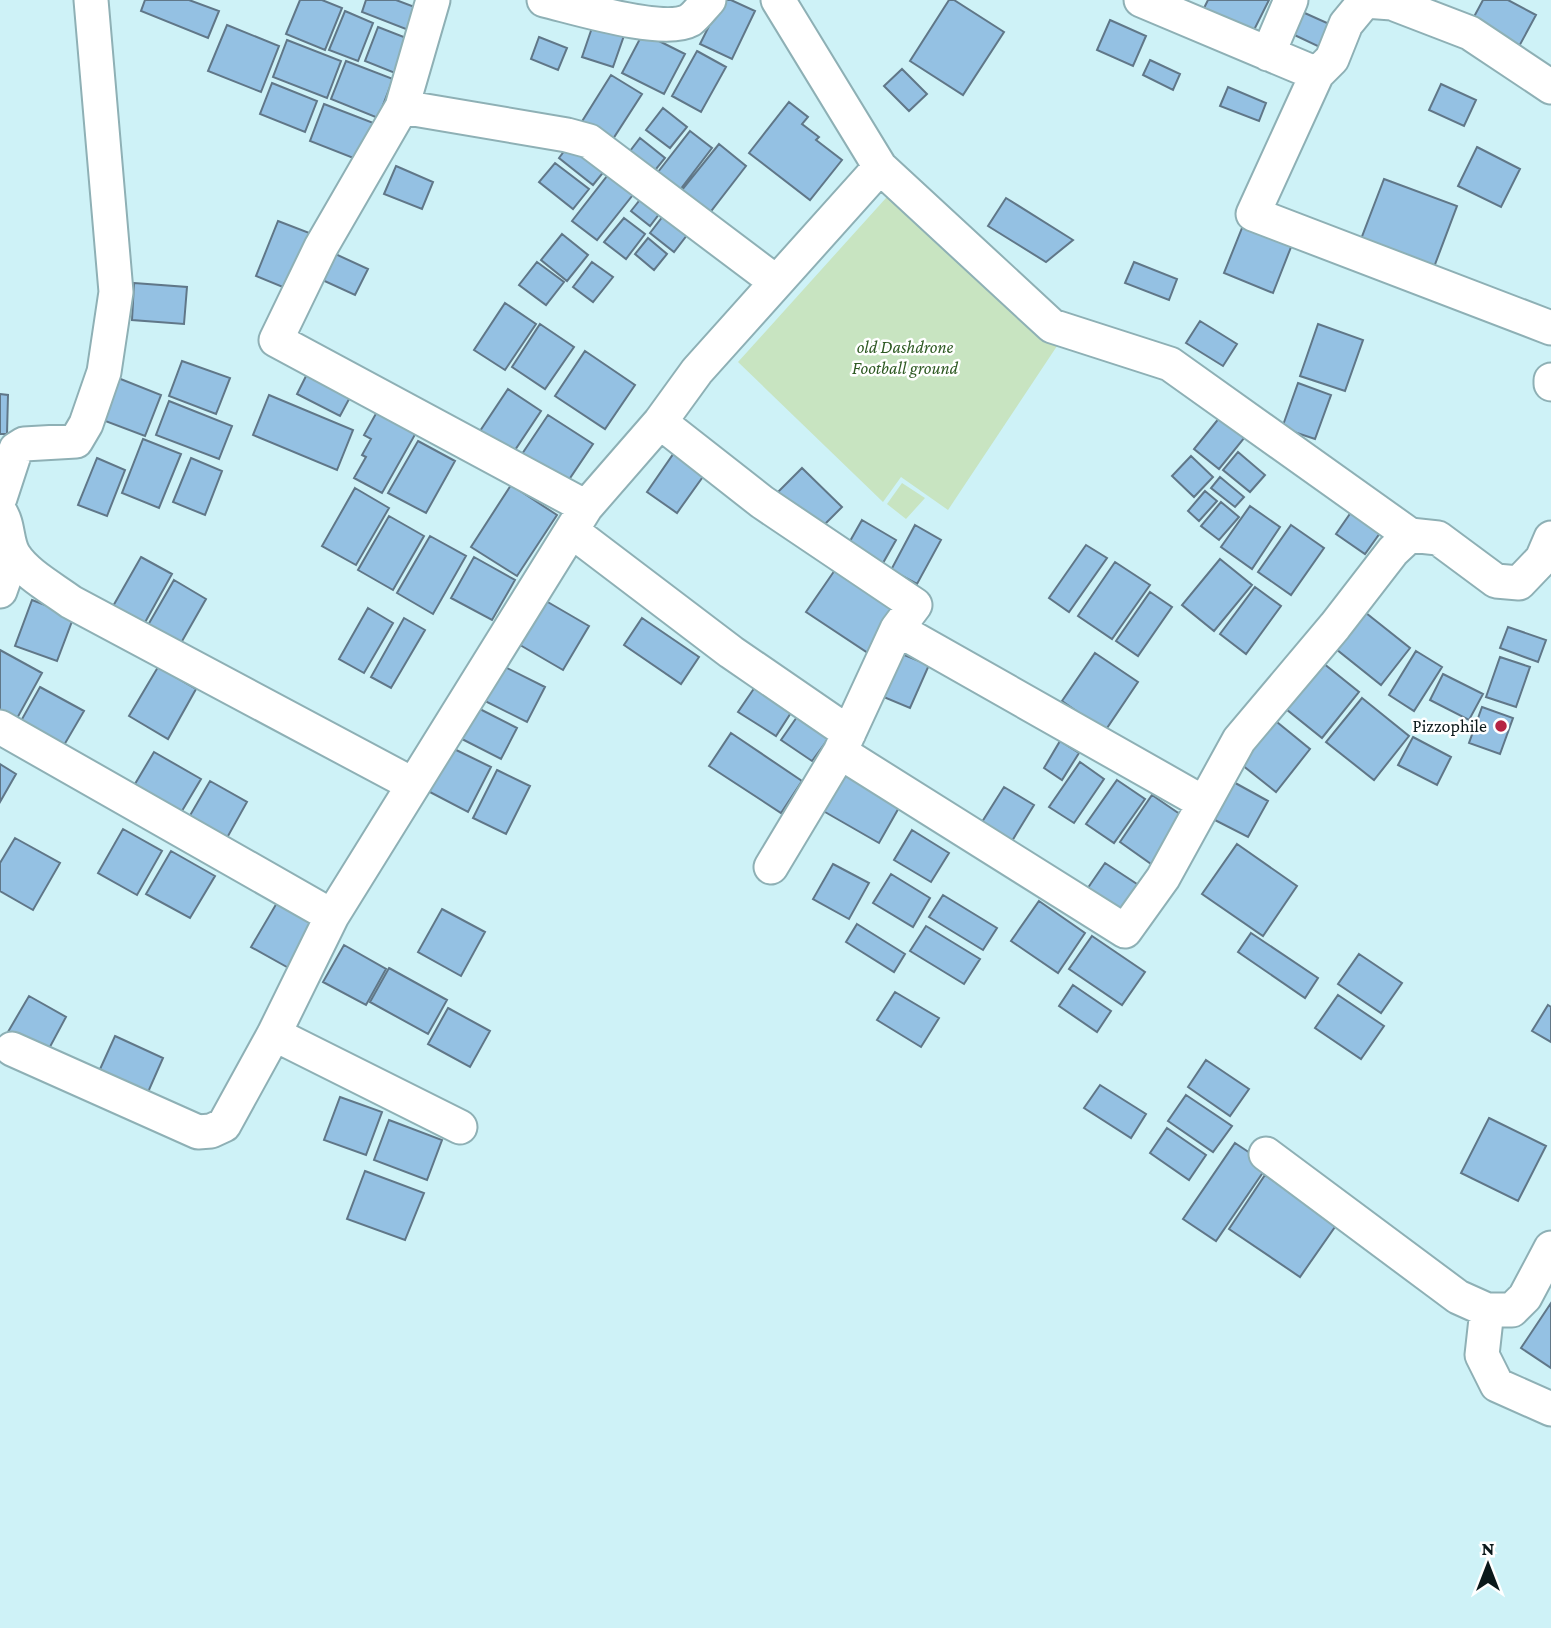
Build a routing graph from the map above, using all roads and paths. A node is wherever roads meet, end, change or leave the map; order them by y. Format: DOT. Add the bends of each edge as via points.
graph roads {
  1 [pos="91,0"];
  2 [pos="433,0"];
  3 [pos="544,0"];
  4 [pos="709,0"];
  5 [pos="778,0"];
  6 [pos="1141,0"];
  7 [pos="1291,0"];
  8 [pos="1268,54"];
  9 [pos="1317,74"];
  10 [pos="1551,87"];
  11 [pos="402,107"];
  12 [pos="880,167"];
  13 [pos="776,282"];
  14 [pos="1551,328"];
  15 [pos="660,422"];
  16 [pos="0,498"];
  17 [pos="0,512"];
  18 [pos="580,519"];
  19 [pos="1410,535"];
  20 [pos="1551,538"];
  21 [pos="13,554"];
  22 [pos="0,591"];
  23 [pos="897,629"];
  24 [pos="0,727"];
  25 [pos="844,742"];
  26 [pos="412,784"];
  27 [pos="1204,803"];
  28 [pos="771,867"];
  29 [pos="332,916"];
  30 [pos="274,1034"];
  31 [pos="12,1049"];
  32 [pos="460,1127"];
  33 [pos="1266,1154"];
  34 [pos="1551,1248"];
  35 [pos="1487,1310"];
  36 [pos="1551,1409"];
  1 -- 16 [label="street" via="116,292 104,372 76,440 24,444 16,449"];
  2 -- 11 [label="street"];
  3 -- 4 [label="street" via="636,22 669,25 689,20"];
  5 -- 12 [label="street"];
  6 -- 8 [label="street"];
  7 -- 8 [label="street"];
  8 -- 9 [label="street"];
  9 -- 10 [label="street" via="1332,59 1346,24 1365,1 1392,3 1470,33"];
  9 -- 14 [label="street" via="1253,214"];
  11 -- 13 [label="street" via="589,141"];
  11 -- 18 [label="street" via="321,247 276,340"];
  12 -- 13 [label="street"];
  12 -- 19 [label="street" via="1052,326 1170,364"];
  13 -- 15 [label="street" via="697,371"];
  15 -- 18 [label="street"];
  15 -- 23 [label="street" via="762,502 915,605"];
  17 -- 21 [label="street"];
  18 -- 25 [label="street" via="731,652"];
  18 -- 26 [label="street"];
  19 -- 20 [label="street" via="1438,538 1496,581 1519,583 1542,559"];
  19 -- 27 [label="street" via="1238,740"];
  21 -- 22 [label="street"];
  21 -- 26 [label="street" via="71,602"];
  23 -- 25 [label="street"];
  23 -- 27 [label="street"];
  24 -- 29 [label="street"];
  25 -- 27 [label="street" via="1125,931 1163,878"];
  25 -- 28 [label="street"];
  26 -- 29 [label="street"];
  29 -- 30 [label="street"];
  30 -- 31 [label="street" via="224,1125 198,1132"];
  30 -- 32 [label="street"];
  33 -- 35 [label="street" via="1458,1297"];
  34 -- 35 [label="street" via="1525,1297 1512,1310"];
  35 -- 36 [label="street" via="1482,1355 1497,1385"];
}
